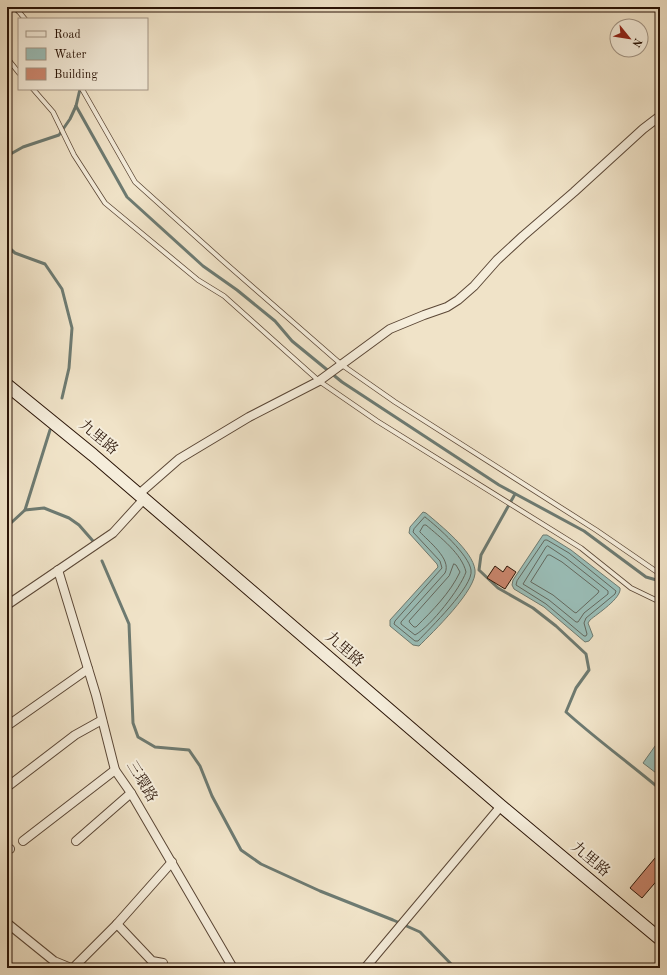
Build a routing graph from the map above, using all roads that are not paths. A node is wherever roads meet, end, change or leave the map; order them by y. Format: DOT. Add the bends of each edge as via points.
graph roads {
  1 [pos="15,7"];
  2 [pos="24,18"];
  3 [pos="7,58"];
  4 [pos="18,72"];
  5 [pos="34,90"];
  6 [pos="83,90"];
  7 [pos="660,116"];
  8 [pos="342,365"];
  9 [pos="319,381"];
  10 [pos="7,385"];
  11 [pos="142,497"];
  12 [pos="58,570"];
  13 [pos="660,574"];
  14 [pos="660,602"];
  15 [pos="7,605"];
  16 [pos="88,669"];
  17 [pos="102,720"];
  18 [pos="7,726"];
  19 [pos="115,770"];
  20 [pos="7,787"];
  21 [pos="131,793"];
  22 [pos="501,806"];
  23 [pos="76,841"];
  24 [pos="23,842"];
  25 [pos="172,862"];
  26 [pos="7,922"];
  27 [pos="117,924"];
  28 [pos="660,939"];
  29 [pos="163,963"];
  30 [pos="72,968"];
  31 [pos="233,968"];
  32 [pos="365,968"];
  1 -- 2 [label="lane"];
  3 -- 4 [label="lane"];
  5 -- 9 [label="lane" via="53,112 74,155 105,204 198,280 224,296"];
  6 -- 8 [label="lane" via="135,182"];
  7 -- 8 [label="street" via="523,236 458,300 390,330"];
  8 -- 9 [label="street"];
  8 -- 13 [label="lane"];
  9 -- 11 [label="street" via="179,459"];
  9 -- 14 [label="lane" via="377,421 581,548 631,588"];
  10 -- 11 [label="street, 九里路"];
  11 -- 12 [label="street" via="113,533"];
  11 -- 22 [label="street, 九里路"];
  12 -- 15 [label="street"];
  12 -- 16 [label="street, 三環路"];
  16 -- 17 [label="street, 三環路"];
  16 -- 18 [label="street"];
  17 -- 19 [label="street, 三環路"];
  17 -- 20 [label="street" via="75,735"];
  19 -- 21 [label="street, 三環路"];
  19 -- 24 [label="street"];
  21 -- 23 [label="street"];
  21 -- 25 [label="street, 三環路"];
  22 -- 28 [label="street, 九里路"];
  22 -- 32 [label="street"];
  25 -- 27 [label="street"];
  25 -- 31 [label="street, 三環路"];
  26 -- 30 [label="street" via="54,961"];
  27 -- 29 [label="street" via="152,961"];
  27 -- 30 [label="street"];
}
